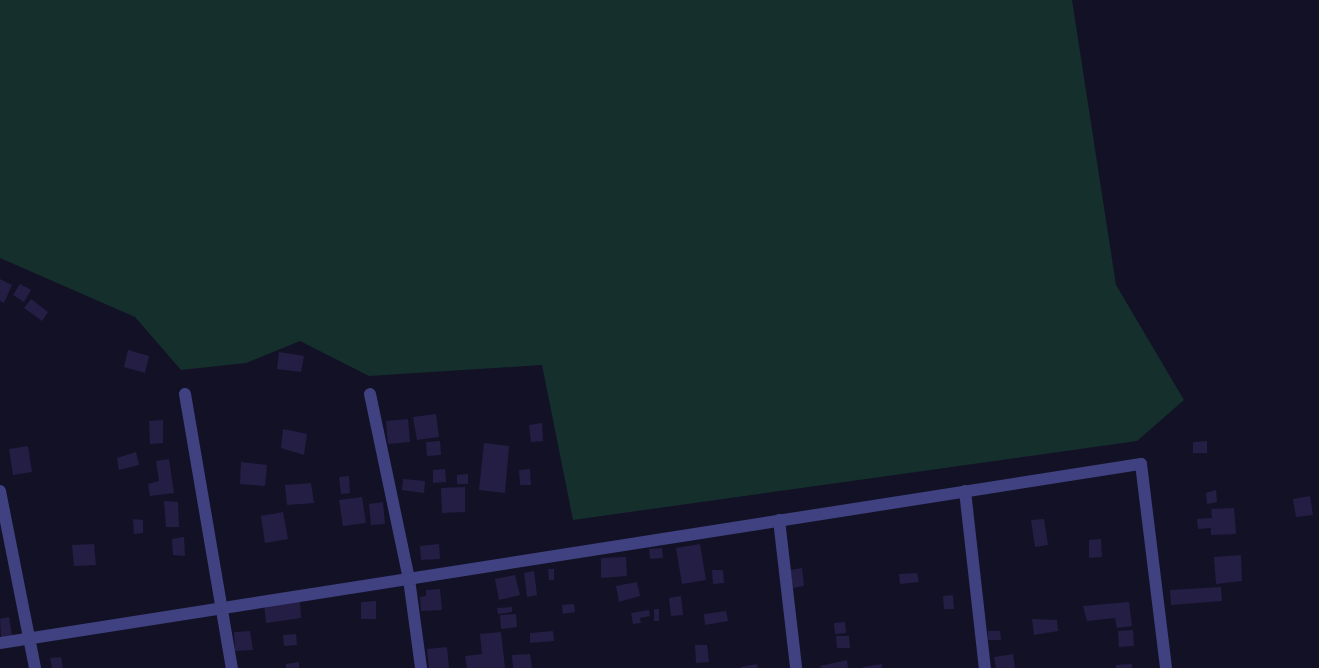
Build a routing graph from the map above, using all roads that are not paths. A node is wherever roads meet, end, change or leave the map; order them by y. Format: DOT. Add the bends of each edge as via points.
graph roads {
  1 [pos="185,394"];
  2 [pos="370,394"];
  3 [pos="0,491"];
  4 [pos="966,491"];
  5 [pos="779,520"];
  6 [pos="409,579"];
  7 [pos="224,608"];
  8 [pos="30,638"];
  9 [pos="0,643"];
  10 [pos="35,668"];
  11 [pos="232,668"];
  12 [pos="421,668"];
  13 [pos="796,668"];
  14 [pos="985,668"];
  15 [pos="1166,668"];
  1 -- 7 [label="street"];
  2 -- 6 [label="street"];
  3 -- 8 [label="street"];
  4 -- 5 [label="street"];
  4 -- 14 [label="street"];
  4 -- 15 [label="street" via="1140,464"];
  5 -- 6 [label="street"];
  5 -- 13 [label="street"];
  6 -- 7 [label="street"];
  6 -- 12 [label="street"];
  7 -- 8 [label="street"];
  7 -- 11 [label="street"];
  8 -- 9 [label="street"];
  8 -- 10 [label="street"];
}
